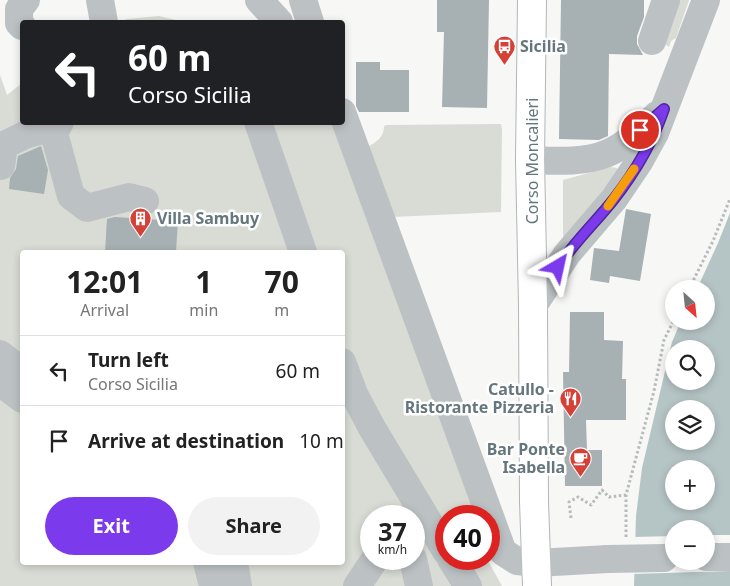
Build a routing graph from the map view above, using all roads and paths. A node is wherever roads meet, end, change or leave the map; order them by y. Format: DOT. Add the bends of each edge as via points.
graph roads {
  1 [pos="26,0"];
  2 [pos="100,0"];
  3 [pos="258,0"];
  4 [pos="303,0"];
  5 [pos="532,0"];
  6 [pos="666,0"];
  7 [pos="706,0"];
  8 [pos="104,20"];
  9 [pos="277,20"];
  10 [pos="309,20"];
  11 [pos="20,24"];
  12 [pos="652,41"];
  13 [pos="664,109"];
  14 [pos="345,120"];
  15 [pos="259,125"];
  16 [pos="49,127"];
  17 [pos="530,160"];
  18 [pos="1,166"];
  19 [pos="730,199"];
  20 [pos="144,201"];
  21 [pos="302,250"];
  22 [pos="693,280"];
  23 [pos="534,306"];
  24 [pos="669,330"];
  25 [pos="0,354"];
  26 [pos="20,369"];
  27 [pos="345,370"];
  28 [pos="0,382"];
  29 [pos="20,397"];
  30 [pos="571,518"];
  31 [pos="435,533"];
  32 [pos="715,557"];
  33 [pos="730,557"];
  34 [pos="665,558"];
  35 [pos="208,565"];
  36 [pos="234,565"];
  37 [pos="368,570"];
  38 [pos="416,570"];
  39 [pos="458,570"];
  40 [pos="536,574"];
  41 [pos="213,586"];
  42 [pos="238,586"];
  43 [pos="357,586"];
  44 [pos="419,586"];
  45 [pos="468,586"];
  1 -- 11 [label="street" via="19,9"];
  2 -- 8 [label="street"];
  3 -- 9 [label="street"];
  4 -- 10 [label="street"];
  5 -- 17 [label="main road, Corso Moncalieri"];
  6 -- 12 [label="street"];
  7 -- 13 [label="street"];
  13 -- 17 [label="street" via="628,141 608,153 592,158"];
  13 -- 23 [label="street" via="655,133 634,169 614,199 566,254"];
  14 -- 40 [label="street" via="503,552"];
  15 -- 21 [label="street"];
  16 -- 18 [label="street" via="4,146"];
  16 -- 20 [label="street" via="72,196 87,208 129,197"];
  17 -- 23 [label="main road, Corso Moncalieri"];
  19 -- 22 [label="path"];
  23 -- 40 [label="main road, Corso Moncalieri"];
  24 -- 30 [label="path" via="626,495 609,497 602,490 591,505 578,497 569,502"];
  25 -- 26 [label="street"];
  27 -- 31 [label="street" via="372,428"];
  28 -- 29 [label="street"];
  32 -- 33 [label="street"];
  34 -- 40 [label="street, bridge" via="608,559"];
  35 -- 41 [label="street"];
  36 -- 42 [label="street"];
  37 -- 43 [label="street"];
  38 -- 44 [label="street"];
  39 -- 45 [label="street"];
}
